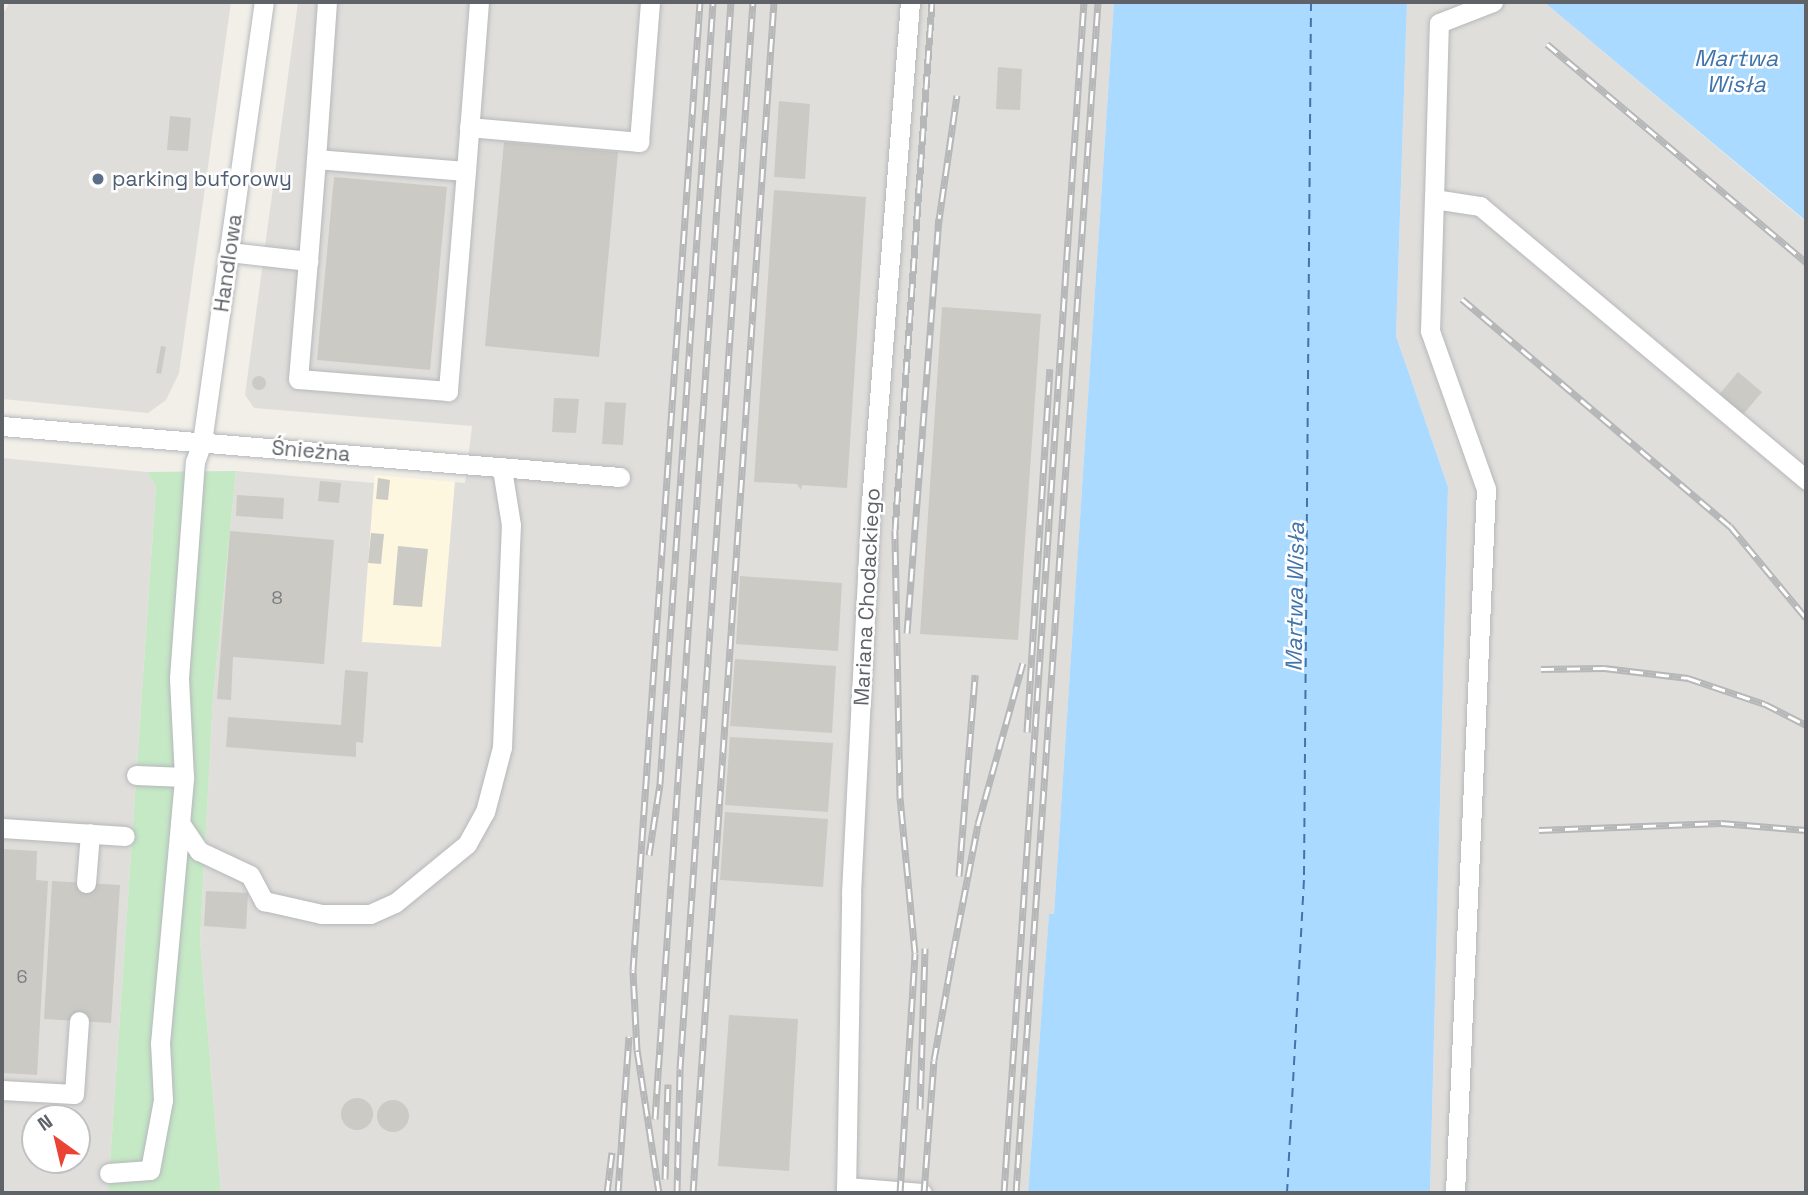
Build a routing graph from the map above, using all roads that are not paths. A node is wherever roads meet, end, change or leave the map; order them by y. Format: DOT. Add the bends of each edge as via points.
graph roads {
  1 [pos="264,2"];
  2 [pos="327,2"];
  3 [pos="479,2"];
  4 [pos="650,2"];
  5 [pos="910,2"];
  6 [pos="1493,2"];
  7 [pos="469,127"];
  8 [pos="316,159"];
  9 [pos="466,171"];
  10 [pos="1434,199"];
  11 [pos="229,252"];
  12 [pos="308,261"];
  13 [pos="2,426"];
  14 [pos="202,442"];
  15 [pos="502,469"];
  16 [pos="620,477"];
  17 [pos="1806,480"];
  18 [pos="136,775"];
  19 [pos="184,777"];
  20 [pos="180,822"];
  21 [pos="2,828"];
  22 [pos="90,833"];
  23 [pos="125,835"];
  24 [pos="86,883"];
  25 [pos="79,1021"];
  26 [pos="7,1084"];
  27 [pos="109,1173"];
  28 [pos="846,1190"];
  29 [pos="922,1193"];
  30 [pos="1455,1193"];
  1 -- 11 [label="street, Handlowa"];
  2 -- 8 [label="street"];
  3 -- 7 [label="street"];
  4 -- 7 [label="street" via="639,142"];
  5 -- 28 [label="street, Mariana Chodackiego" via="871,502 851,893"];
  6 -- 10 [label="street" via="1439,23"];
  7 -- 9 [label="street"];
  8 -- 9 [label="street"];
  8 -- 12 [label="street"];
  9 -- 12 [label="street" via="448,391 298,379"];
  10 -- 17 [label="street" via="1480,206"];
  10 -- 30 [label="street" via="1430,331 1486,489"];
  11 -- 12 [label="street"];
  11 -- 14 [label="street, Handlowa"];
  13 -- 14 [label="street, Śnieżna"];
  14 -- 15 [label="street, Śnieżna"];
  14 -- 19 [label="street, Handlowa" via="195,462 179,678"];
  15 -- 16 [label="street, Śnieżna"];
  15 -- 20 [label="street" via="511,525 502,747 485,812 467,844 395,903 370,914 321,914 264,901 250,875 199,850"];
  18 -- 19 [label="street"];
  19 -- 20 [label="street, Handlowa"];
  20 -- 27 [label="street, Handlowa" via="160,1043 163,1100 150,1170"];
  21 -- 22 [label="street"];
  22 -- 23 [label="street"];
  22 -- 24 [label="street"];
  25 -- 26 [label="street" via="74,1094"];
  28 -- 29 [label="street"];
}
